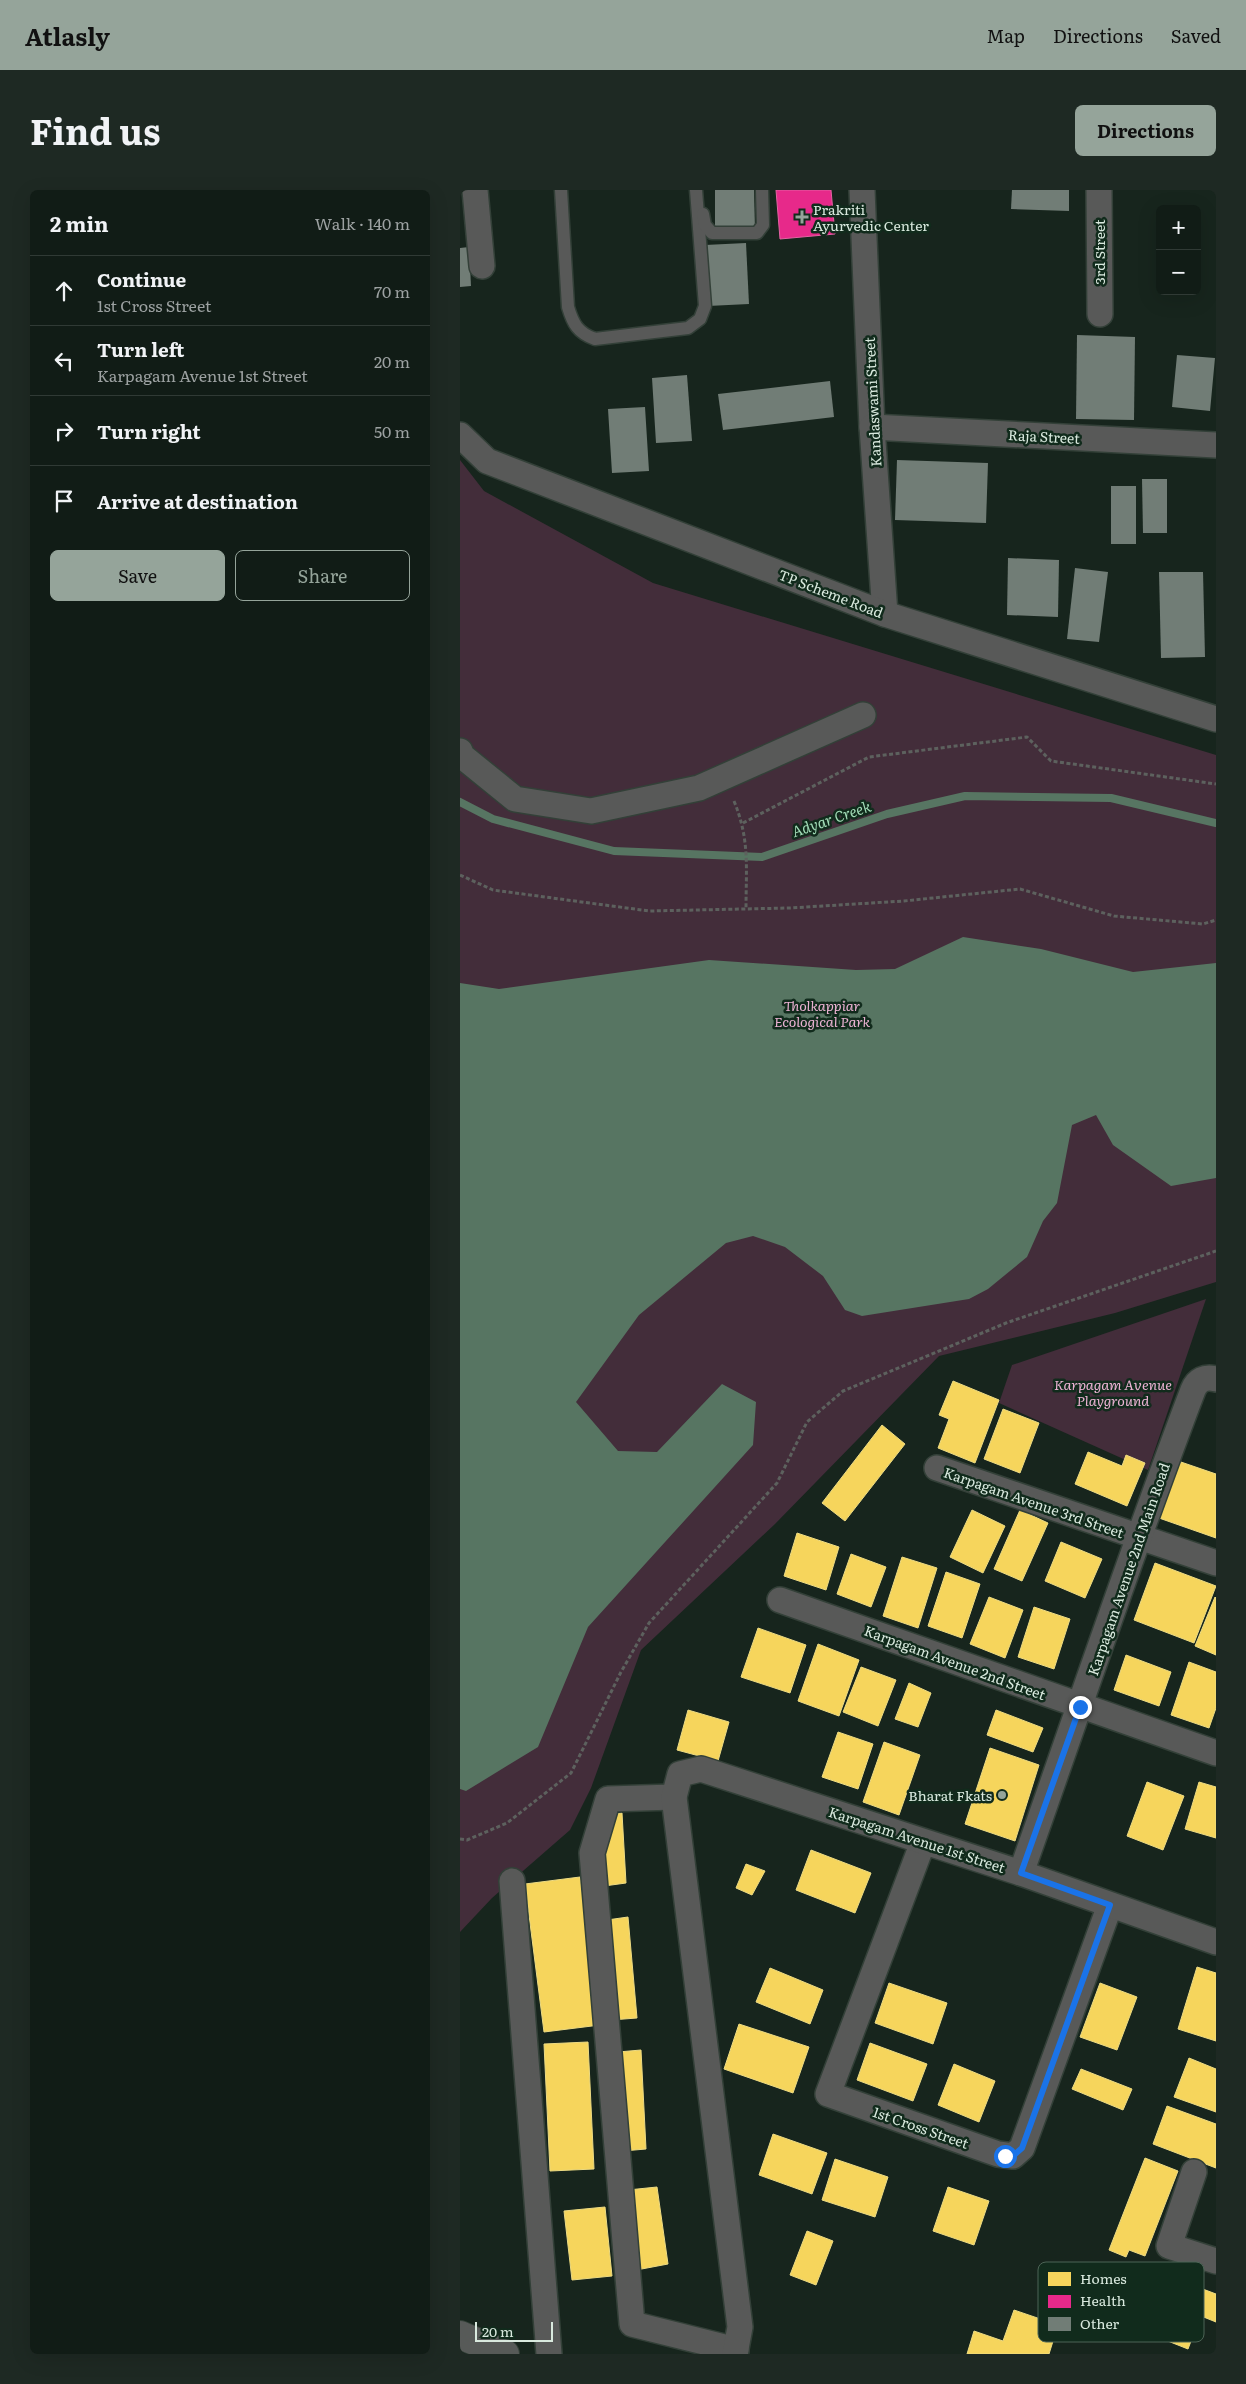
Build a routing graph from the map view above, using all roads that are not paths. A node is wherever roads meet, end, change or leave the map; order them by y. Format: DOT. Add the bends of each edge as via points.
graph roads {
  1 [pos="475,190"];
  2 [pos="561,190"];
  3 [pos="696,190"];
  4 [pos="702,190"];
  5 [pos="762,190"];
  6 [pos="862,190"];
  7 [pos="1099,190"];
  8 [pos="482,266"];
  9 [pos="1100,314"];
  10 [pos="872,427"];
  11 [pos="460,435"];
  12 [pos="1216,445"];
  13 [pos="885,614"];
  14 [pos="863,715"];
  15 [pos="1216,719"];
  16 [pos="460,751"];
  17 [pos="1208,1380"];
  18 [pos="937,1468"];
  19 [pos="1137,1537"];
  20 [pos="1216,1563"];
  21 [pos="780,1600"];
  22 [pos="1080,1707"];
  23 [pos="1216,1753"];
  24 [pos="674,1797"];
  25 [pos="923,1842"];
  26 [pos="1021,1873"];
  27 [pos="512,1881"];
  28 [pos="1110,1905"];
  29 [pos="1216,1942"];
  30 [pos="1194,2172"];
  31 [pos="1216,2261"];
  32 [pos="460,2336"];
  33 [pos="735,2352"];
  34 [pos="505,2354"];
  35 [pos="549,2354"];
  1 -- 8 [label="street"];
  2 -- 3 [label="lane" via="568,307 573,323 583,335 596,339 688,328 700,319 705,306"];
  4 -- 5 [label="lane" via="708,231 746,234 757,233 763,225"];
  6 -- 10 [label="street, Kandaswami Street"];
  7 -- 9 [label="street, 3rd Street"];
  10 -- 12 [label="street, Raja Street"];
  10 -- 13 [label="street, Kandaswami Street"];
  11 -- 13 [label="street, TP Scheme Road" via="487,461"];
  13 -- 15 [label="street, TP Scheme Road"];
  14 -- 16 [label="street" via="699,788 591,811 515,799"];
  17 -- 19 [label="street, Karpagam Avenue 2nd Main Road" via="1192,1390"];
  18 -- 19 [label="street, Karpagam Avenue 3rd Street"];
  19 -- 20 [label="street, Karpagam Avenue 3rd Street"];
  19 -- 22 [label="street, Karpagam Avenue 2nd Main Road"];
  21 -- 22 [label="street, Karpagam Avenue 2nd Street"];
  22 -- 23 [label="street, Karpagam Avenue 2nd Street"];
  22 -- 26 [label="street, Karpagam Avenue 2nd Main Road"];
  24 -- 25 [label="street, Karpagam Avenue 1st Street" via="680,1774 702,1769"];
  24 -- 33 [label="street" via="740,2326"];
  24 -- 33 [label="street" via="608,1799 592,1853 632,2324"];
  25 -- 26 [label="street, Karpagam Avenue 1st Street"];
  25 -- 28 [label="street, 1st Cross Street" via="828,2094 998,2154 1013,2156 1022,2148"];
  26 -- 28 [label="street, Karpagam Avenue 1st Street"];
  27 -- 35 [label="street"];
  28 -- 29 [label="street, Karpagam Avenue 1st Street"];
  30 -- 31 [label="street" via="1169,2246"];
  32 -- 34 [label="main road"];
}
